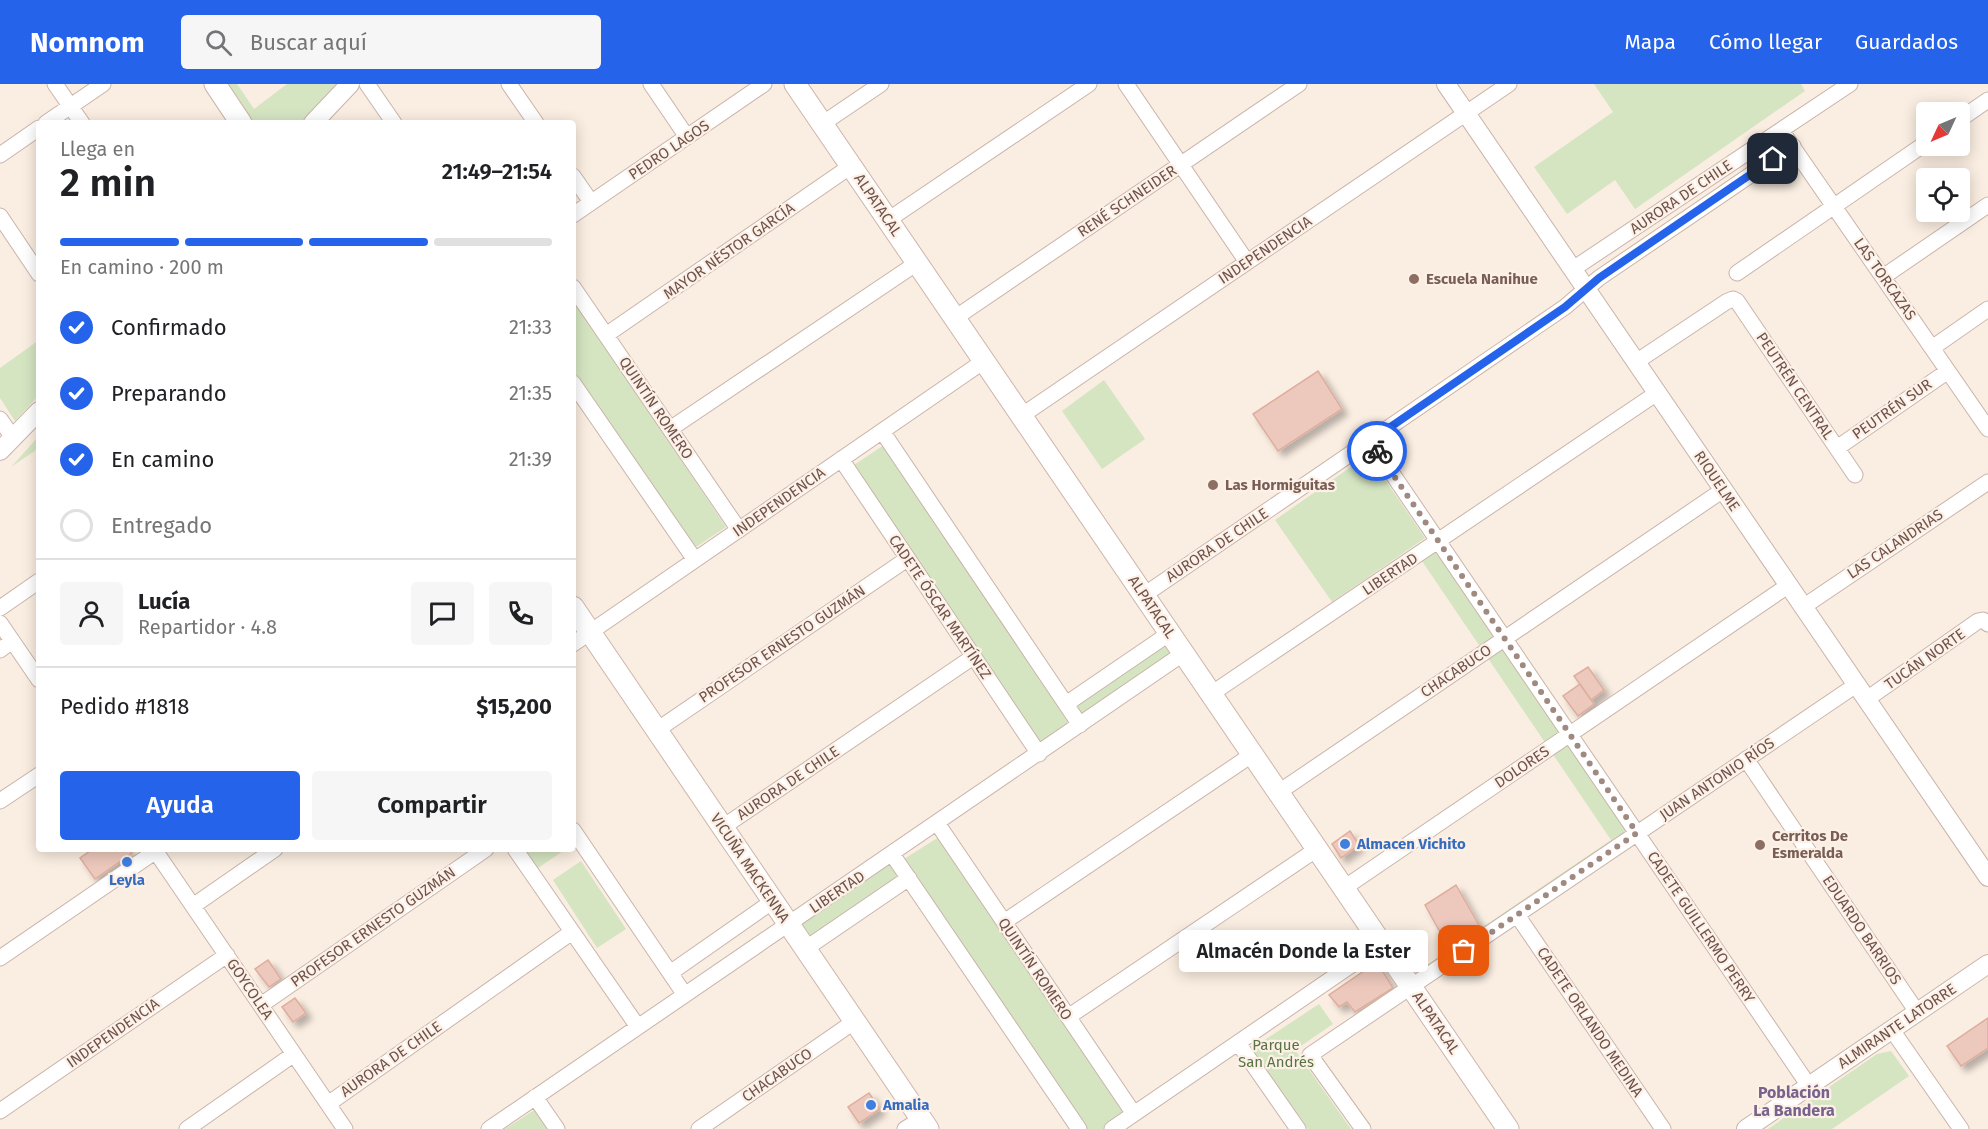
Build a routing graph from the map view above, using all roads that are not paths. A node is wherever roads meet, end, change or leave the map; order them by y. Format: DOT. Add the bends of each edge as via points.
graph roads {
  1 [pos="55,84"];
  2 [pos="103,84"];
  3 [pos="215,84"];
  4 [pos="350,84"];
  5 [pos="367,84"];
  6 [pos="509,84"];
  7 [pos="651,84"];
  8 [pos="764,84"];
  9 [pos="795,84"];
  10 [pos="881,84"];
  11 [pos="1089,84"];
  12 [pos="1126,84"];
  13 [pos="1299,84"];
  14 [pos="1446,84"];
  15 [pos="1509,84"];
  16 [pos="1850,84"];
  17 [pos="1988,100"];
  18 [pos="70,106"];
  19 [pos="1970,112"];
  20 [pos="1466,113"];
  21 [pos="50,120"];
  22 [pos="80,120"];
  23 [pos="240,120"];
  24 [pos="316,120"];
  25 [pos="392,120"];
  26 [pos="534,120"];
  27 [pos="822,124"];
  28 [pos="36,130"];
  29 [pos="1781,130"];
  30 [pos="687,137"];
  31 [pos="1793,146"];
  32 [pos="1916,150"];
  33 [pos="0,155"];
  34 [pos="1181,164"];
  35 [pos="851,166"];
  36 [pos="576,180"];
  37 [pos="591,202"];
  38 [pos="1988,205"];
  39 [pos="1835,207"];
  40 [pos="576,213"];
  41 [pos="0,216"];
  42 [pos="888,220"];
  43 [pos="1247,262"];
  44 [pos="917,263"];
  45 [pos="1573,269"];
  46 [pos="36,270"];
  47 [pos="1737,273"];
  48 [pos="1883,277"];
  49 [pos="1586,289"];
  50 [pos="576,291"];
  51 [pos="1988,309"];
  52 [pos="955,318"];
  53 [pos="606,335"];
  54 [pos="1932,348"];
  55 [pos="984,361"];
  56 [pos="1636,362"];
  57 [pos="1948,371"];
  58 [pos="576,387"];
  59 [pos="1658,393"];
  60 [pos="36,414"];
  61 [pos="1021,416"];
  62 [pos="0,419"];
  63 [pos="1985,420"];
  64 [pos="670,429"];
  65 [pos="882,431"];
  66 [pos="13,438"];
  67 [pos="1370,441"];
  68 [pos="1837,448"];
  69 [pos="0,451"];
  70 [pos="841,459"];
  71 [pos="1855,475"];
  72 [pos="1988,482"];
  73 [pos="1723,490"];
  74 [pos="739,530"];
  75 [pos="1438,541"];
  76 [pos="907,559"];
  77 [pos="695,560"];
  78 [pos="36,583"];
  79 [pos="1789,585"];
  80 [pos="1144,595"];
  81 [pos="1803,607"];
  82 [pos="0,608"];
  83 [pos="576,617"];
  84 [pos="1986,622"];
  85 [pos="0,623"];
  86 [pos="1170,633"];
  87 [pos="582,638"];
  88 [pos="1504,639"];
  89 [pos="6,646"];
  90 [pos="1184,653"];
  91 [pos="973,657"];
  92 [pos="36,677"];
  93 [pos="1861,692"];
  94 [pos="1211,694"];
  95 [pos="1066,704"];
  96 [pos="1080,726"];
  97 [pos="657,730"];
  98 [pos="1570,734"];
  99 [pos="1039,754"];
  100 [pos="1253,754"];
  101 [pos="1746,759"];
  102 [pos="36,777"];
  103 [pos="1278,792"];
  104 [pos="0,801"];
  105 [pos="937,823"];
  106 [pos="723,827"];
  107 [pos="1637,833"];
  108 [pos="576,834"];
  109 [pos="1317,849"];
  110 [pos="152,852"];
  111 [pos="156,852"];
  112 [pos="271,852"];
  113 [pos="482,852"];
  114 [pos="517,852"];
  115 [pos="892,854"];
  116 [pos="1988,877"];
  117 [pos="909,878"];
  118 [pos="1344,888"];
  119 [pos="773,901"];
  120 [pos="193,906"];
  121 [pos="1517,915"];
  122 [pos="1004,922"];
  123 [pos="789,924"];
  124 [pos="572,932"];
  125 [pos="1382,944"];
  126 [pos="805,949"];
  127 [pos="227,955"];
  128 [pos="0,958"];
  129 [pos="1988,964"];
  130 [pos="670,973"];
  131 [pos="1411,986"];
  132 [pos="685,995"];
  133 [pos="261,1005"];
  134 [pos="1917,1012"];
  135 [pos="1068,1017"];
  136 [pos="855,1022"];
  137 [pos="638,1027"];
  138 [pos="1892,1030"];
  139 [pos="1238,1043"];
  140 [pos="294,1054"];
  141 [pos="1809,1086"];
  142 [pos="535,1097"];
  143 [pos="328,1104"];
  144 [pos="0,1112"];
  145 [pos="1134,1114"];
  146 [pos="918,1126"];
  147 [pos="187,1129"];
  148 [pos="345,1129"];
  149 [pos="490,1129"];
  150 [pos="557,1129"];
  151 [pos="699,1129"];
  152 [pos="1079,1129"];
  153 [pos="1112,1129"];
  154 [pos="1298,1129"];
  155 [pos="1363,1129"];
  156 [pos="1508,1129"];
  157 [pos="1663,1129"];
  158 [pos="1746,1129"];
  159 [pos="1961,1129"];
  1 -- 18 [label="street"];
  2 -- 18 [label="street"];
  3 -- 23 [label="main road"];
  4 -- 24 [label="street"];
  5 -- 25 [label="street"];
  6 -- 26 [label="street"];
  7 -- 30 [label="street"];
  8 -- 30 [label="street, PEDRO LAGOS"];
  9 -- 27 [label="main road, ALPATACAL"];
  10 -- 27 [label="street"];
  11 -- 42 [label="street"];
  12 -- 34 [label="street"];
  13 -- 34 [label="street, RENÉ SCHNEIDER"];
  14 -- 20 [label="street, RIQUELME"];
  15 -- 20 [label="street, INDEPENDENCIA"];
  16 -- 29 [label="street, AURORA DE CHILE"];
  17 -- 19 [label="street"];
  18 -- 21 [label="street"];
  18 -- 22 [label="street"];
  20 -- 43 [label="street, INDEPENDENCIA"];
  20 -- 45 [label="street, RIQUELME"];
  27 -- 35 [label="main road, ALPATACAL"];
  28 -- 33 [label="street"];
  29 -- 31 [label="street, LAS TORCAZAS"];
  29 -- 45 [label="street, AURORA DE CHILE"];
  30 -- 37 [label="street, PEDRO LAGOS"];
  31 -- 39 [label="street, LAS TORCAZAS"];
  31 -- 49 [label="street, AURORA DE CHILE"];
  32 -- 39 [label="street"];
  34 -- 43 [label="street"];
  34 -- 52 [label="street, RENÉ SCHNEIDER"];
  35 -- 42 [label="main road, ALPATACAL"];
  35 -- 53 [label="street, MAYOR NÉSTOR GARCÍA"];
  36 -- 37 [label="street"];
  37 -- 40 [label="street, PEDRO LAGOS"];
  38 -- 48 [label="street"];
  39 -- 47 [label="street"];
  39 -- 48 [label="street, LAS TORCAZAS"];
  41 -- 46 [label="street"];
  42 -- 44 [label="main road, ALPATACAL"];
  43 -- 61 [label="street, INDEPENDENCIA"];
  44 -- 52 [label="main road, ALPATACAL"];
  44 -- 64 [label="street"];
  45 -- 49 [label="street, RIQUELME"];
  48 -- 54 [label="street, LAS TORCAZAS"];
  49 -- 56 [label="street, RIQUELME"];
  49 -- 67 [label="street, AURORA DE CHILE"];
  50 -- 53 [label="street, QUINTÍN ROMERO"];
  51 -- 54 [label="street"];
  52 -- 55 [label="main road, ALPATACAL"];
  53 -- 64 [label="street, QUINTÍN ROMERO"];
  54 -- 57 [label="street, LAS TORCAZAS"];
  55 -- 61 [label="main road, ALPATACAL"];
  55 -- 65 [label="street, INDEPENDENCIA"];
  56 -- 59 [label="street, RIQUELME"];
  56 -- 68 [label="street, PEUTRÉN CENTRAL" via="1733,300 1740,304"];
  57 -- 63 [label="street, LAS TORCAZAS"];
  57 -- 68 [label="street, PEUTRÉN SUR"];
  58 -- 77 [label="street"];
  59 -- 73 [label="street, RIQUELME"];
  59 -- 75 [label="street, LIBERTAD"];
  60 -- 66 [label="street"];
  61 -- 80 [label="main road, ALPATACAL"];
  62 -- 66 [label="street"];
  64 -- 74 [label="street, QUINTÍN ROMERO"];
  65 -- 70 [label="street, INDEPENDENCIA"];
  65 -- 95 [label="street"];
  66 -- 69 [label="street"];
  67 -- 75 [label="street, CADETE GUILLERMO PERRY"];
  67 -- 80 [label="street, AURORA DE CHILE"];
  68 -- 71 [label="street, PEUTRÉN CENTRAL"];
  70 -- 74 [label="street, INDEPENDENCIA"];
  70 -- 76 [label="street, CADETE ÓSCAR MARTÍNEZ"];
  72 -- 81 [label="street, LAS CALANDRIAS"];
  73 -- 79 [label="street, RIQUELME"];
  73 -- 88 [label="street, CHACABUCO"];
  74 -- 77 [label="street, INDEPENDENCIA"];
  75 -- 88 [label="street, CADETE GUILLERMO PERRY"];
  75 -- 94 [label="street, LIBERTAD"];
  76 -- 91 [label="street, CADETE ÓSCAR MARTÍNEZ"];
  76 -- 97 [label="street, PROFESOR ERNESTO GUZMÁN"];
  77 -- 87 [label="street, INDEPENDENCIA"];
  78 -- 82 [label="street"];
  79 -- 81 [label="street, RIQUELME"];
  79 -- 98 [label="street, DOLORES"];
  80 -- 86 [label="main road, ALPATACAL"];
  81 -- 93 [label="street, RIQUELME"];
  83 -- 87 [label="main road, VICUÑA MACKENNA"];
  84 -- 93 [label="street, TUCÁN NORTE" via="1978,621"];
  85 -- 89 [label="street"];
  86 -- 90 [label="main road, ALPATACAL"];
  86 -- 95 [label="street"];
  87 -- 97 [label="main road, VICUÑA MACKENNA"];
  88 -- 98 [label="street, CADETE GUILLERMO PERRY"];
  88 -- 103 [label="street, CHACABUCO"];
  89 -- 92 [label="street"];
  90 -- 94 [label="main road, ALPATACAL"];
  90 -- 96 [label="street, LIBERTAD"];
  91 -- 99 [label="street, CADETE ÓSCAR MARTÍNEZ"];
  91 -- 106 [label="street, AURORA DE CHILE"];
  93 -- 101 [label="street, JUAN ANTONIO RÍOS"];
  93 -- 116 [label="street, RIQUELME"];
  94 -- 100 [label="main road, ALPATACAL"];
  95 -- 96 [label="street"];
  96 -- 99 [label="street, LIBERTAD"];
  97 -- 106 [label="main road, VICUÑA MACKENNA"];
  98 -- 107 [label="street, CADETE GUILLERMO PERRY"];
  98 -- 118 [label="street, DOLORES"];
  99 -- 105 [label="street, LIBERTAD"];
  100 -- 103 [label="main road, ALPATACAL"];
  100 -- 122 [label="street"];
  101 -- 107 [label="street, JUAN ANTONIO RÍOS"];
  101 -- 134 [label="street, EDUARDO BARRIOS"];
  102 -- 104 [label="street"];
  103 -- 109 [label="main road, ALPATACAL"];
  105 -- 115 [label="street, LIBERTAD"];
  105 -- 122 [label="street, QUINTÍN ROMERO"];
  106 -- 119 [label="main road, VICUÑA MACKENNA"];
  107 -- 121 [label="street, JUAN ANTONIO RÍOS"];
  107 -- 141 [label="street, CADETE GUILLERMO PERRY"];
  108 -- 130 [label="street"];
  109 -- 118 [label="main road, ALPATACAL"];
  109 -- 135 [label="street"];
  110 -- 128 [label="street"];
  111 -- 120 [label="street, GOYCOLEA"];
  112 -- 120 [label="street"];
  113 -- 133 [label="street, PROFESOR ERNESTO GUZMÁN"];
  114 -- 124 [label="street"];
  115 -- 117 [label="street"];
  115 -- 123 [label="street, LIBERTAD"];
  117 -- 126 [label="street, LIBERTAD"];
  117 -- 152 [label="street"];
  118 -- 125 [label="main road, ALPATACAL"];
  119 -- 123 [label="main road, VICUÑA MACKENNA"];
  119 -- 130 [label="street"];
  120 -- 127 [label="street, GOYCOLEA"];
  121 -- 131 [label="street, JUAN ANTONIO RÍOS"];
  121 -- 157 [label="street, CADETE ORLANDO MEDINA"];
  122 -- 135 [label="street, QUINTÍN ROMERO"];
  123 -- 126 [label="main road, VICUÑA MACKENNA"];
  123 -- 132 [label="street, LIBERTAD"];
  124 -- 137 [label="street"];
  124 -- 143 [label="street, AURORA DE CHILE"];
  125 -- 131 [label="main road, ALPATACAL"];
  125 -- 139 [label="street"];
  126 -- 136 [label="main road, VICUÑA MACKENNA"];
  127 -- 133 [label="street, GOYCOLEA"];
  127 -- 144 [label="street, INDEPENDENCIA"];
  129 -- 134 [label="street, ALMIRANTE LATORRE"];
  130 -- 132 [label="street"];
  131 -- 155 [label="street, JUAN ANTONIO RÍOS" via="1310,1055"];
  131 -- 156 [label="main road, ALPATACAL"];
  132 -- 137 [label="street, LIBERTAD"];
  133 -- 140 [label="street, GOYCOLEA"];
  134 -- 138 [label="street, ALMIRANTE LATORRE"];
  135 -- 145 [label="street, QUINTÍN ROMERO"];
  136 -- 146 [label="main road, VICUÑA MACKENNA"];
  136 -- 151 [label="street, CHACABUCO"];
  137 -- 142 [label="street, LIBERTAD"];
  138 -- 141 [label="street, ALMIRANTE LATORRE"];
  138 -- 159 [label="street"];
  139 -- 145 [label="street"];
  139 -- 154 [label="street"];
  140 -- 143 [label="street, GOYCOLEA"];
  140 -- 147 [label="street"];
  141 -- 158 [label="street, ALMIRANTE LATORRE"];
  142 -- 149 [label="street, LIBERTAD"];
  142 -- 150 [label="street"];
  143 -- 148 [label="street, GOYCOLEA"];
  145 -- 153 [label="street"];
}
